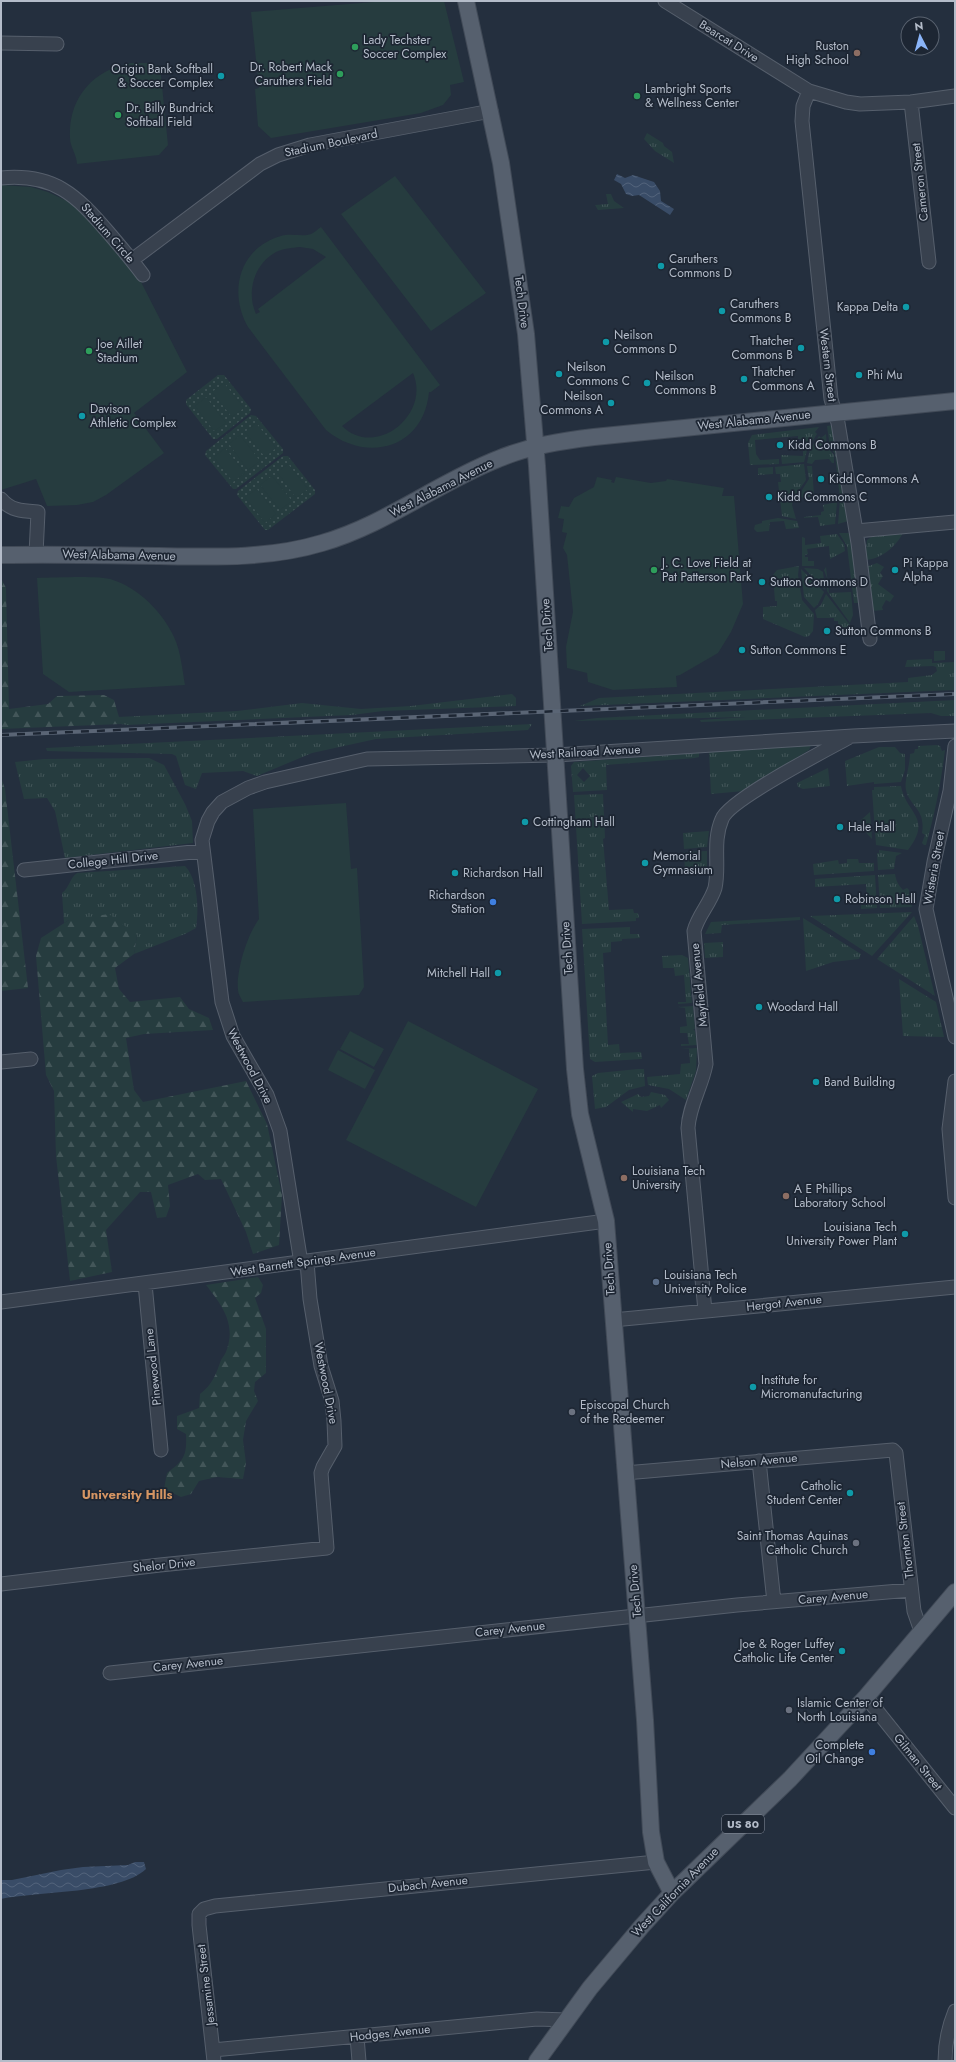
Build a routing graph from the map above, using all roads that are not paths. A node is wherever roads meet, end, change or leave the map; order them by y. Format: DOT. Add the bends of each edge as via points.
graph roads {
  1 [pos="466,1"];
  2 [pos="665,1"];
  3 [pos="1,43"];
  4 [pos="57,44"];
  5 [pos="809,91"];
  6 [pos="955,96"];
  7 [pos="911,102"];
  8 [pos="490,111"];
  9 [pos="1,178"];
  10 [pos="132,260"];
  11 [pos="928,262"];
  12 [pos="143,275"];
  13 [pos="955,401"];
  14 [pos="834,412"];
  15 [pos="536,446"];
  16 [pos="1,499"];
  17 [pos="955,522"];
  18 [pos="856,531"];
  19 [pos="36,554"];
  20 [pos="1,555"];
  21 [pos="870,639"];
  22 [pos="955,731"];
  23 [pos="853,736"];
  24 [pos="955,746"];
  25 [pos="556,755"];
  26 [pos="222,802"];
  27 [pos="202,851"];
  28 [pos="24,870"];
  29 [pos="951,1002"];
  30 [pos="955,1037"];
  31 [pos="31,1059"];
  32 [pos="1,1062"];
  33 [pos="955,1081"];
  34 [pos="955,1198"];
  35 [pos="606,1221"];
  36 [pos="304,1262"];
  37 [pos="144,1284"];
  38 [pos="955,1287"];
  39 [pos="1,1302"];
  40 [pos="705,1311"];
  41 [pos="613,1320"];
  42 [pos="161,1450"];
  43 [pos="893,1450"];
  44 [pos="759,1461"];
  45 [pos="625,1473"];
  46 [pos="327,1548"];
  47 [pos="1,1584"];
  48 [pos="911,1590"];
  49 [pos="955,1592"];
  50 [pos="774,1602"];
  51 [pos="637,1615"];
  52 [pos="922,1631"];
  53 [pos="110,1673"];
  54 [pos="866,1697"];
  55 [pos="955,1808"];
  56 [pos="656,1862"];
  57 [pos="672,1893"];
  58 [pos="201,1910"];
  59 [pos="955,2011"];
  60 [pos="567,2020"];
  61 [pos="357,2037"];
  62 [pos="214,2056"];
  63 [pos="955,2058"];
  64 [pos="359,2061"];
  65 [pos="537,2061"];
  66 [pos="946,2061"];
  1 -- 8 [label="main road, Tech Drive"];
  2 -- 5 [label="street, Bearcat Drive"];
  3 -- 4 [label="street"];
  5 -- 7 [label="street, Bearcat Drive" via="860,104"];
  5 -- 14 [label="street, Western Street" via="802,106 802,121"];
  6 -- 7 [label="street, Bearcat Drive"];
  7 -- 11 [label="street, Cameron Street"];
  8 -- 10 [label="street, Stadium Boulevard" via="310,145 278,155 260,164"];
  8 -- 15 [label="main road, Tech Drive" via="518,266"];
  9 -- 10 [label="street, Stadium Circle" via="38,180 67,191 90,211"];
  10 -- 12 [label="street, Stadium Circle"];
  13 -- 14 [label="main road, West Alabama Avenue"];
  14 -- 15 [label="main road, West Alabama Avenue" via="594,437"];
  14 -- 18 [label="street, Western Street"];
  15 -- 19 [label="main road, West Alabama Avenue" via="478,467 364,527 322,543 300,548 259,555 219,557"];
  15 -- 25 [label="main road, Tech Drive"];
  16 -- 19 [label="street" via="18,511 38,512"];
  17 -- 18 [label="street"];
  18 -- 21 [label="street, Western Street"];
  19 -- 20 [label="main road, West Alabama Avenue"];
  22 -- 23 [label="street, West Railroad Avenue"];
  23 -- 25 [label="street, West Railroad Avenue"];
  23 -- 40 [label="street, Mayfield Avenue" via="809,758 738,801 726,811 718,830 715,886 711,901 694,931 706,1064 689,1116 688,1128"];
  24 -- 29 [label="street, Wisteria Street" via="950,791 926,909"];
  25 -- 26 [label="street, West Railroad Avenue" via="367,759 265,782"];
  25 -- 35 [label="main road, Tech Drive" via="575,1068 580,1114"];
  26 -- 27 [label="street, Westwood Drive" via="208,821 202,840"];
  27 -- 28 [label="street, College Hill Drive"];
  27 -- 36 [label="street, Westwood Drive" via="222,1002 233,1036 267,1095 280,1131"];
  29 -- 30 [label="street, Wisteria Street"];
  31 -- 32 [label="street"];
  33 -- 34 [label="street" via="949,1129"];
  35 -- 36 [label="street, West Barnett Springs Avenue"];
  35 -- 41 [label="main road, Tech Drive"];
  36 -- 37 [label="street, West Barnett Springs Avenue"];
  36 -- 46 [label="street, Westwood Drive" via="321,1366 332,1401 334,1421 335,1446 321,1473"];
  37 -- 39 [label="street, West Barnett Springs Avenue"];
  37 -- 42 [label="street, Pinewood Lane"];
  38 -- 40 [label="street, Hergot Avenue"];
  40 -- 41 [label="street, Hergot Avenue"];
  41 -- 45 [label="main road, Tech Drive"];
  43 -- 44 [label="street, Nelson Avenue"];
  43 -- 48 [label="street, Thornton Street" via="896,1453"];
  44 -- 45 [label="street, Nelson Avenue"];
  44 -- 50 [label="street"];
  45 -- 51 [label="main road, Tech Drive"];
  46 -- 47 [label="street, Shelor Drive"];
  48 -- 50 [label="street, Carey Avenue"];
  48 -- 52 [label="street, Thornton Street" via="914,1612"];
  49 -- 52 [label="main road, West California Avenue / US 80"];
  50 -- 51 [label="street, Carey Avenue"];
  51 -- 53 [label="street, Carey Avenue"];
  51 -- 56 [label="main road, Tech Drive" via="649,1814"];
  52 -- 54 [label="main road, West California Avenue / US 80"];
  54 -- 55 [label="street, Gilman Street"];
  54 -- 57 [label="main road, West California Avenue / US 80" via="790,1779"];
  56 -- 57 [label="main road, Tech Drive"];
  56 -- 58 [label="street, Dubach Avenue" via="215,1906"];
  57 -- 60 [label="main road, West California Avenue / US 80" via="612,1961"];
  58 -- 62 [label="street, Jessamine Street" via="199,1925"];
  59 -- 66 [label="street" via="948,2026"];
  60 -- 61 [label="street, Hodges Avenue" via="537,2019"];
  60 -- 65 [label="main road, West California Avenue / US 80"];
  61 -- 62 [label="street, Hodges Avenue"];
  61 -- 64 [label="street"];
  63 -- 66 [label="street"];
}
